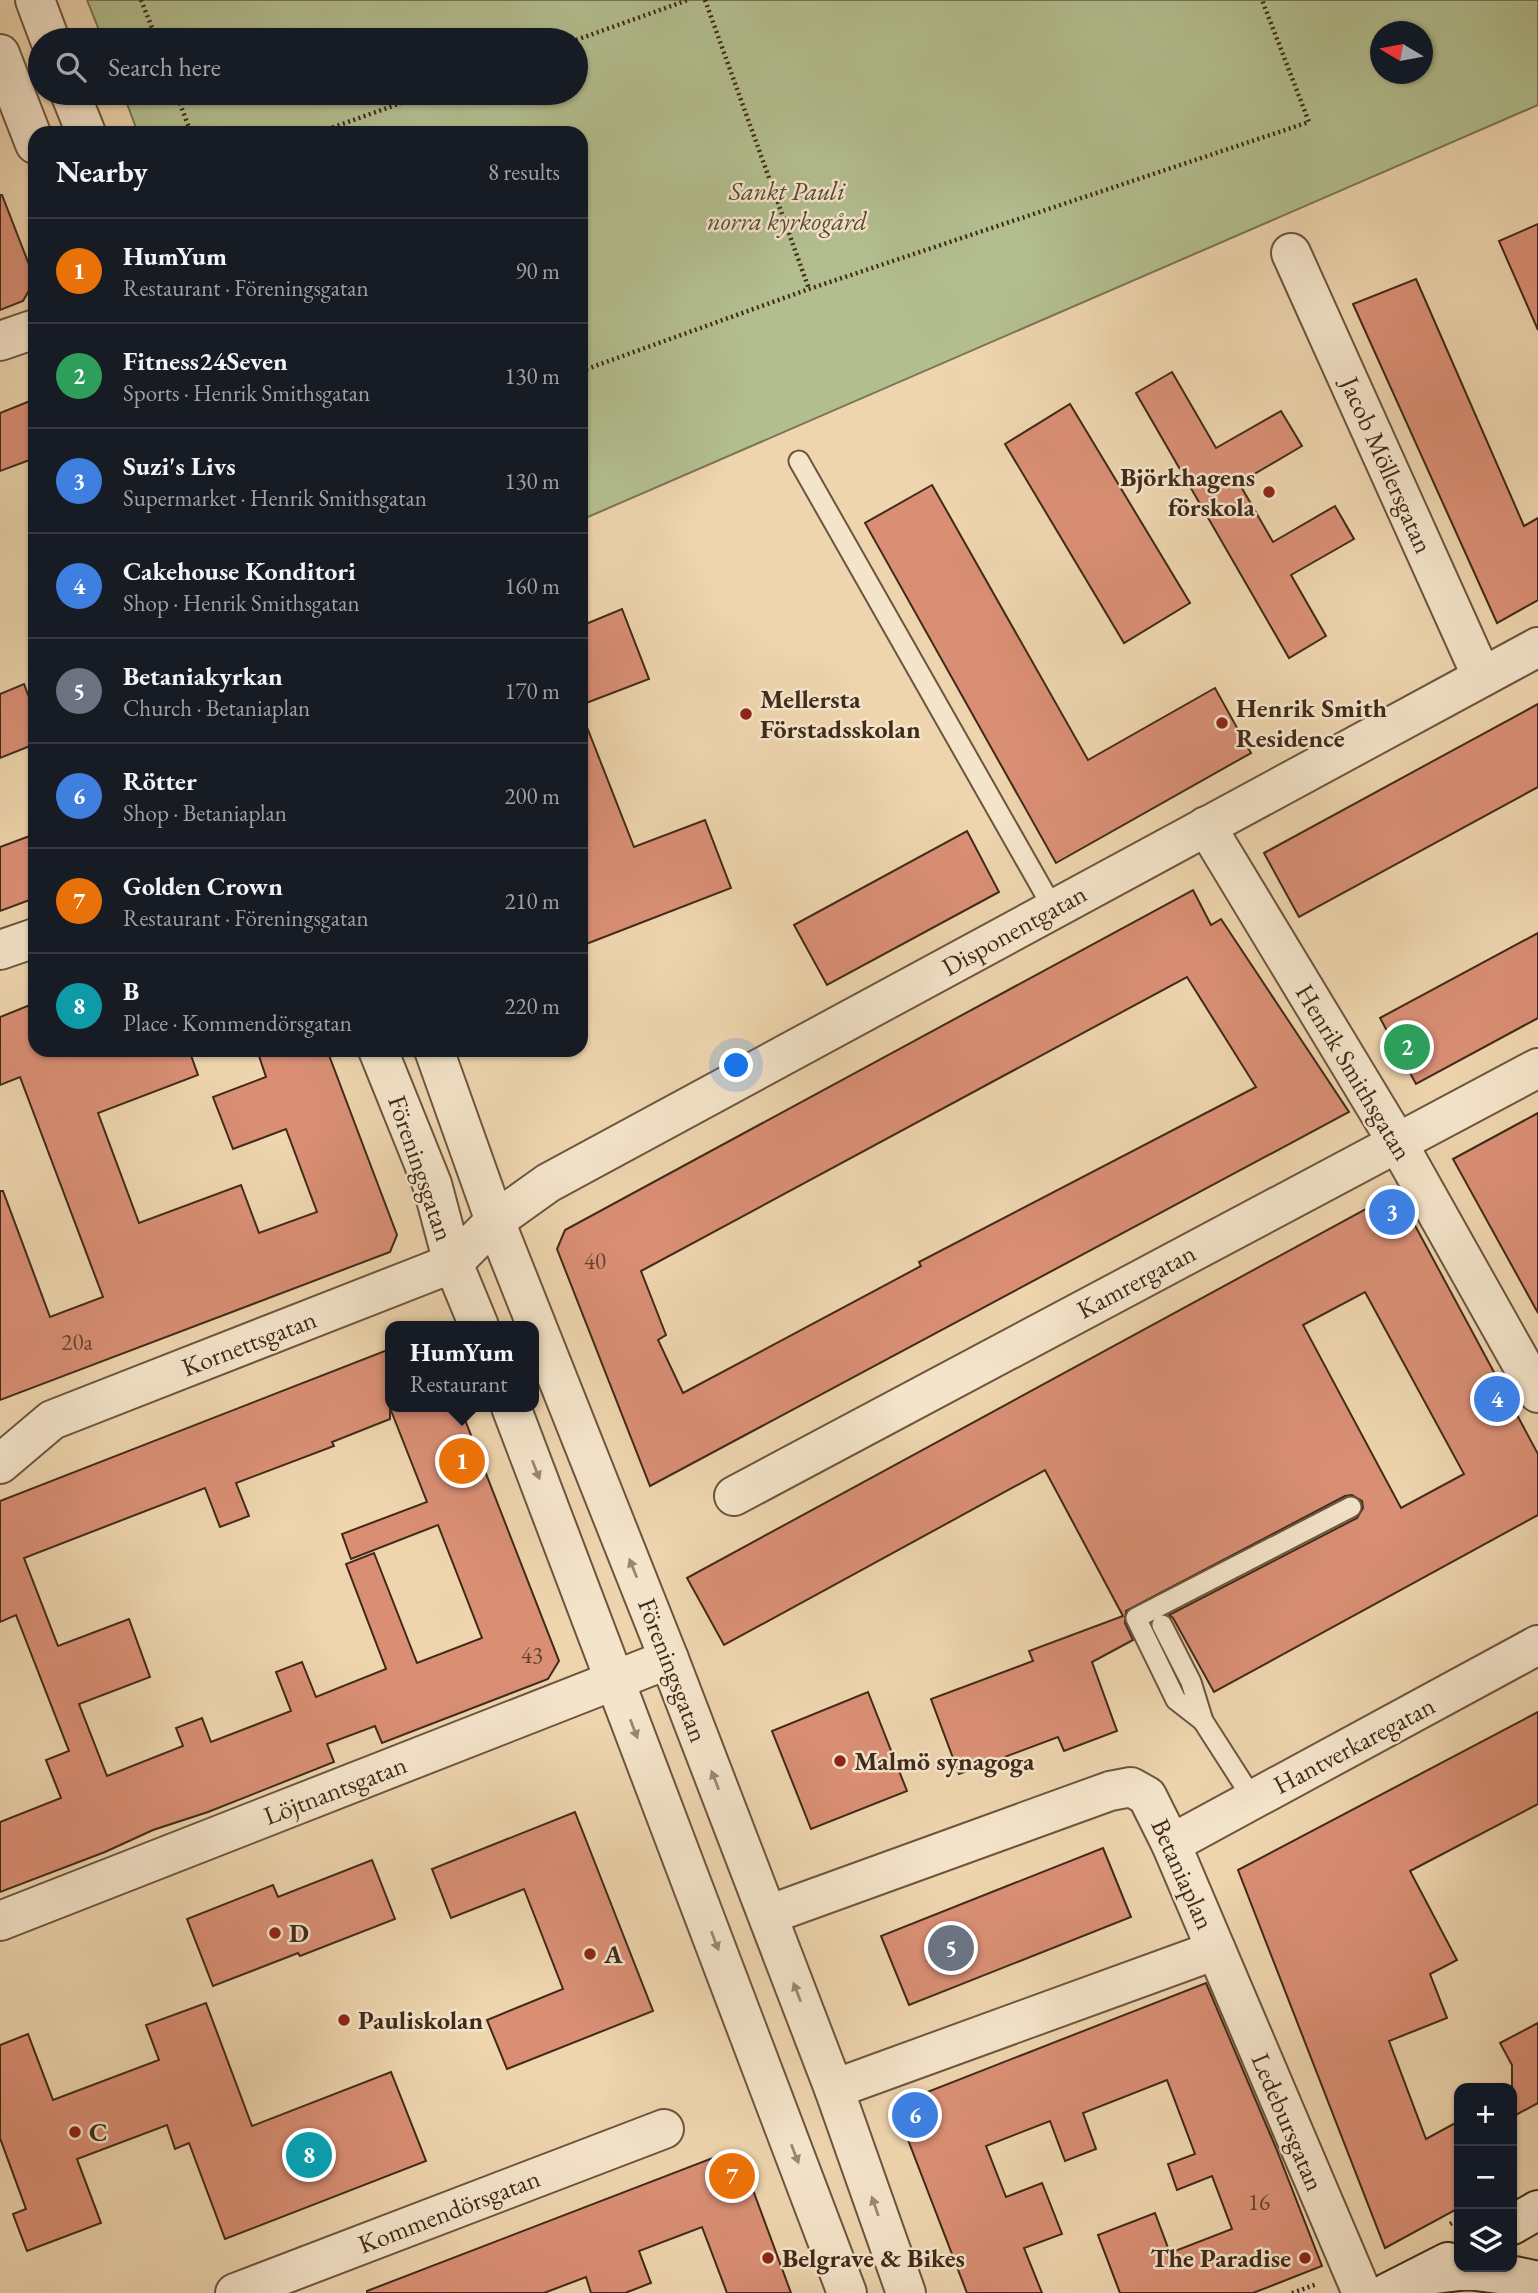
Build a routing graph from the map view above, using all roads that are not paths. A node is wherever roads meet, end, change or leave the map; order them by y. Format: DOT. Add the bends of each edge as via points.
graph roads {
  1 [pos="35,0"];
  2 [pos="46,28"];
  3 [pos="0,54"];
  4 [pos="75,105"];
  5 [pos="28,126"];
  6 [pos="83,126"];
  7 [pos="1291,253"];
  8 [pos="28,331"];
  9 [pos="0,341"];
  10 [pos="799,461"];
  11 [pos="1538,647"];
  12 [pos="1482,677"];
  13 [pos="1206,827"];
  14 [pos="1053,908"];
  15 [pos="28,940"];
  16 [pos="0,950"];
  17 [pos="381,1057"];
  18 [pos="437,1057"];
  19 [pos="1538,1068"];
  20 [pos="1397,1142"];
  21 [pos="495,1221"];
  22 [pos="453,1263"];
  23 [pos="477,1321"];
  24 [pos="535,1321"];
  25 [pos="539,1332"];
  26 [pos="1538,1393"];
  27 [pos="513,1412"];
  28 [pos="0,1464"];
  29 [pos="734,1496"];
  30 [pos="1350,1507"];
  31 [pos="1162,1625"];
  32 [pos="1538,1645"];
  33 [pos="669,1659"];
  34 [pos="615,1680"];
  35 [pos="1203,1721"];
  36 [pos="1253,1799"];
  37 [pos="1171,1844"];
  38 [pos="768,1915"];
  39 [pos="0,1922"];
  40 [pos="1216,1950"];
  41 [pos="834,2089"];
  42 [pos="664,2129"];
  43 [pos="1538,2210"];
  44 [pos="1517,2222"];
  45 [pos="1454,2258"];
  46 [pos="1426,2274"];
  47 [pos="1538,2281"];
  48 [pos="235,2293"];
  49 [pos="847,2293"];
  50 [pos="906,2293"];
  51 [pos="1362,2293"];
  52 [pos="1387,2293"];
  1 -- 2 [label="street"];
  3 -- 5 [label="street"];
  4 -- 6 [label="street"];
  7 -- 12 [label="street, Jacob Möllersgatan"];
  8 -- 9 [label="street"];
  10 -- 14 [label="lane"];
  11 -- 12 [label="street, Disponentgatan"];
  12 -- 13 [label="street, Disponentgatan"];
  13 -- 14 [label="street, Disponentgatan"];
  13 -- 20 [label="street, Henrik Smithsgatan"];
  14 -- 21 [label="street, Disponentgatan" via="548,1183"];
  15 -- 16 [label="street"];
  17 -- 22 [label="street, Föreningsgatan" via="432,1184"];
  18 -- 21 [label="street, Föreningsgatan"];
  19 -- 20 [label="street, Kamrergatan"];
  20 -- 26 [label="street, Henrik Smithsgatan"];
  20 -- 29 [label="street, Kamrergatan"];
  21 -- 22 [label="street, Kornettsgatan"];
  24 -- 21 [label="street, Föreningsgatan, one-way"];
  22 -- 23 [label="street, Föreningsgatan"];
  22 -- 28 [label="street, Kornettsgatan" via="52,1420"];
  33 -- 25 [label="street, Föreningsgatan, one-way"];
  27 -- 34 [label="street, one-way"];
  30 -- 35 [label="lane" via="1136,1618 1176,1700"];
  31 -- 35 [label="lane" via="1191,1682"];
  32 -- 36 [label="street, Hantverkaregatan"];
  33 -- 34 [label="street, Löjtnantsgatan"];
  38 -- 33 [label="street, Föreningsgatan, one-way"];
  34 -- 39 [label="street, Löjtnantsgatan"];
  34 -- 49 [label="street, one-way"];
  35 -- 36 [label="lane"];
  36 -- 37 [label="street, Hantverkaregatan"];
  37 -- 38 [label="street, Betaniaplan" via="1147,1796 1131,1787"];
  37 -- 40 [label="street, Betaniaplan"];
  41 -- 38 [label="street, Föreningsgatan, one-way"];
  40 -- 41 [label="street, Betaniaplan"];
  40 -- 51 [label="street, Ledebursgatan"];
  50 -- 41 [label="street, Föreningsgatan, one-way"];
  42 -- 48 [label="street, Kommendörsgatan"];
  43 -- 44 [label="street"];
  45 -- 46 [label="street"];
  46 -- 47 [label="street" via="1468,2270"];
  46 -- 52 [label="street"];
}
